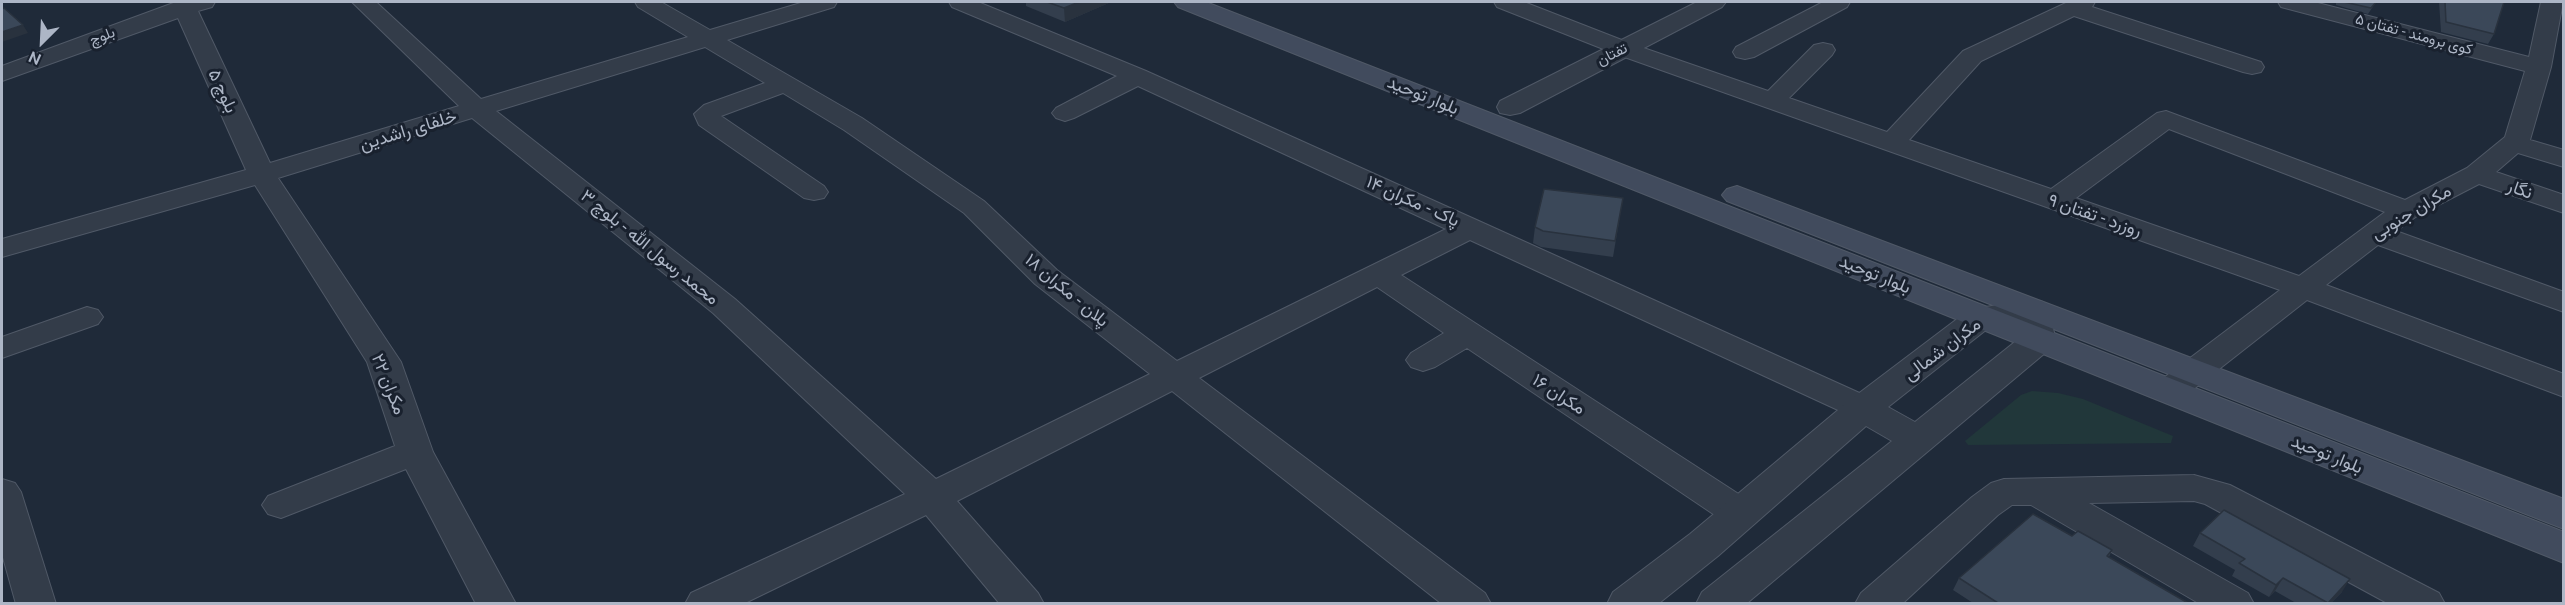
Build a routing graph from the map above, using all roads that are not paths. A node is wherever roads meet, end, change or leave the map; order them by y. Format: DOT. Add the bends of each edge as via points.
graph roads {
  1 [pos="363,2"];
  2 [pos="646,2"];
  3 [pos="960,2"];
  4 [pos="1234,2"];
  5 [pos="1505,2"];
  6 [pos="1714,2"];
  7 [pos="1839,2"];
  8 [pos="2289,2"];
  9 [pos="2552,2"];
  10 [pos="814,3"];
  11 [pos="1198,3"];
  12 [pos="194,4"];
  13 [pos="2079,5"];
  14 [pos="706,38"];
  15 [pos="1624,49"];
  16 [pos="1823,50"];
  17 [pos="1745,52"];
  18 [pos="2252,67"];
  19 [pos="2539,67"];
  20 [pos="2,74"];
  21 [pos="1137,76"];
  22 [pos="785,84"];
  23 [pos="1772,101"];
  24 [pos="1510,107"];
  25 [pos="477,109"];
  26 [pos="1065,113"];
  27 [pos="1892,143"];
  28 [pos="2513,143"];
  29 [pos="2564,159"];
  30 [pos="262,174"];
  31 [pos="2477,174"];
  32 [pos="814,192"];
  33 [pos="2053,201"];
  34 [pos="2564,205"];
  35 [pos="2407,210"];
  36 [pos="1471,228"];
  37 [pos="2374,233"];
  38 [pos="2,248"];
  39 [pos="1378,274"];
  40 [pos="2302,287"];
  41 [pos="2564,303"];
  42 [pos="87,317"];
  43 [pos="1981,317"];
  44 [pos="2035,325"];
  45 [pos="1467,333"];
  46 [pos="2,348"];
  47 [pos="1423,360"];
  48 [pos="1174,376"];
  49 [pos="2181,382"];
  50 [pos="2564,386"];
  51 [pos="1863,408"];
  52 [pos="1917,439"];
  53 [pos="414,452"];
  54 [pos="2036,490"];
  55 [pos="2,492"];
  56 [pos="932,497"];
  57 [pos="281,505"];
  58 [pos="1741,514"];
  59 [pos="2564,515"];
  60 [pos="2564,548"];
  61 [pos="1894,599"];
  62 [pos="36,603"];
  63 [pos="496,603"];
  64 [pos="705,603"];
  65 [pos="1024,603"];
  66 [pos="1471,603"];
  67 [pos="1628,603"];
  68 [pos="1718,603"];
  69 [pos="2234,603"];
  70 [pos="2425,603"];
  1 -- 25 [label="street, محمد رسول الله - بلوچ ۳"];
  2 -- 14 [label="street, پلان - مکران ۱۸"];
  3 -- 21 [label="street, پاک - مکران ۱۴"];
  4 -- 24 [label="main road, بلوار توحید"];
  5 -- 15 [label="street, روزرد - تفتان ۹"];
  6 -- 15 [label="street, تفتان"];
  7 -- 17 [label="street"];
  8 -- 19 [label="street, کوی برومند - تفتان ۵"];
  9 -- 19 [label="street, مکران جنوبی"];
  10 -- 14 [label="street, خلفای راشدین"];
  11 -- 43 [label="main road, بلوار توحید"];
  12 -- 20 [label="street, بلوچ"];
  12 -- 30 [label="street, بلوچ ۵"];
  13 -- 18 [label="street"];
  13 -- 27 [label="street" via="1972,56"];
  14 -- 22 [label="street, پلان - مکران ۱۸"];
  14 -- 25 [label="street, خلفای راشدین"];
  15 -- 23 [label="street, روزرد - تفتان ۹"];
  15 -- 24 [label="street, تفتان"];
  16 -- 23 [label="street"];
  19 -- 28 [label="street, مکران جنوبی"];
  21 -- 26 [label="street"];
  21 -- 36 [label="street, پاک - مکران ۱۴"];
  22 -- 32 [label="street" via="713,110 707,114 708,119"];
  22 -- 48 [label="street, پلان - مکران ۱۸" via="854,124 974,207 1046,277"];
  23 -- 27 [label="street, روزرد - تفتان ۹"];
  24 -- 44 [label="main road, بلوار توحید"];
  25 -- 30 [label="street, خلفای راشدین"];
  25 -- 56 [label="street, محمد رسول الله - بلوچ ۳" via="724,306"];
  27 -- 33 [label="street, روزرد - تفتان ۹"];
  28 -- 29 [label="street"];
  28 -- 31 [label="street, مکران جنوبی"];
  30 -- 38 [label="street, خلفای راشدین"];
  30 -- 53 [label="street, مکران ۲۲" via="384,363"];
  31 -- 34 [label="street, نگار"];
  31 -- 35 [label="street, مکران جنوبی"];
  33 -- 35 [label="street" via="2166,119"];
  33 -- 40 [label="street, روزرد - تفتان ۹"];
  35 -- 37 [label="street, مکران جنوبی"];
  36 -- 39 [label="street"];
  36 -- 51 [label="street, پاک - مکران ۱۴"];
  37 -- 40 [label="street, مکران جنوبی"];
  37 -- 41 [label="street"];
  39 -- 45 [label="street, مکران ۱۶"];
  39 -- 48 [label="street"];
  40 -- 49 [label="street, مکران جنوبی"];
  40 -- 50 [label="street, روزرد - تفتان ۹"];
  42 -- 46 [label="street"];
  43 -- 44 [label="street, مکران شمالی"];
  43 -- 51 [label="street, مکران شمالی"];
  44 -- 49 [label="main road, بلوار توحید"];
  44 -- 52 [label="street"];
  45 -- 47 [label="street"];
  45 -- 58 [label="street, مکران ۱۶"];
  48 -- 56 [label="street"];
  48 -- 66 [label="street, پلان - مکران ۱۸"];
  49 -- 59 [label="main road, بلوار توحید"];
  49 -- 60 [label="main road, بلوار توحید"];
  51 -- 52 [label="street"];
  51 -- 58 [label="street, مکران شمالی"];
  52 -- 68 [label="street"];
  53 -- 57 [label="street"];
  53 -- 63 [label="street, مکران ۲۲"];
  54 -- 61 [label="street" via="2004,492 1985,506"];
  54 -- 69 [label="street"];
  54 -- 70 [label="street" via="2205,490"];
  55 -- 62 [label="street"];
  56 -- 64 [label="street"];
  56 -- 65 [label="street, محمد رسول الله - بلوچ ۳"];
  58 -- 67 [label="street, مکران شمالی"];
}
